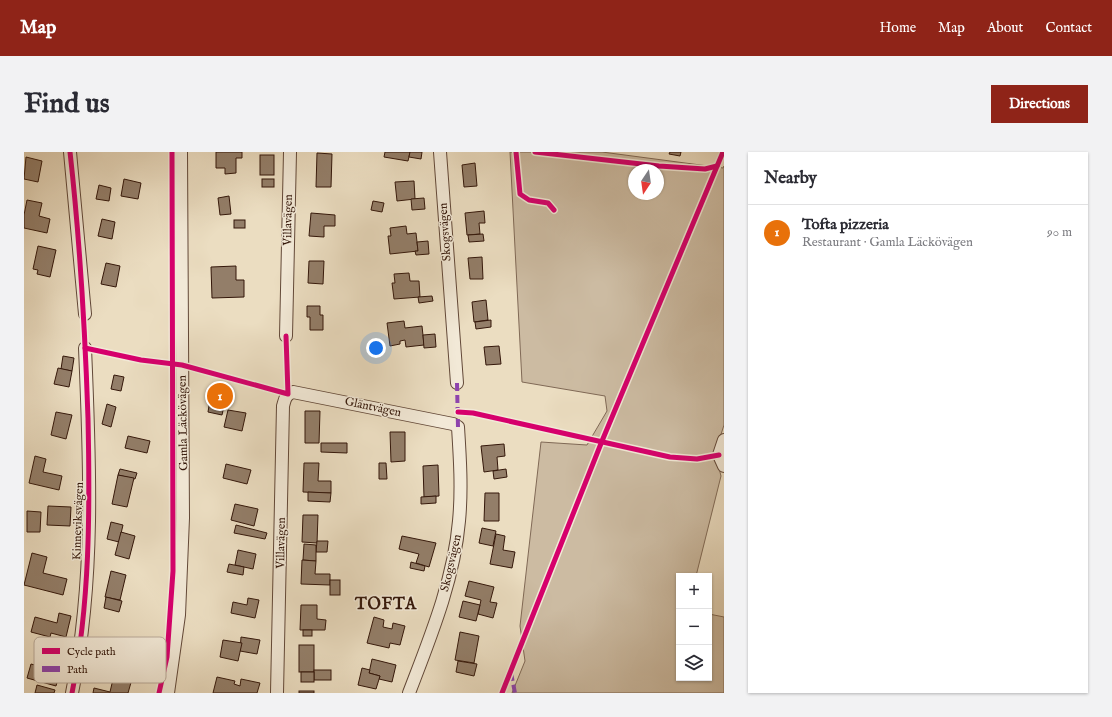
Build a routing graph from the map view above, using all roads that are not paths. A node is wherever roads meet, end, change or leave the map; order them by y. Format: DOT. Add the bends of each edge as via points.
graph roads {
  1 [pos="70,152"];
  2 [pos="181,152"];
  3 [pos="290,152"];
  4 [pos="440,152"];
  5 [pos="84,314"];
  6 [pos="286,336"];
  7 [pos="85,348"];
  8 [pos="457,383"];
  9 [pos="288,394"];
  10 [pos="458,427"];
  11 [pos="724,440"];
  12 [pos="724,466"];
  13 [pos="80,637"];
  14 [pos="74,683"];
  15 [pos="72,693"];
  16 [pos="168,693"];
  17 [pos="277,693"];
  18 [pos="409,693"];
  1 -- 5 [label="street"];
  2 -- 16 [label="street, Gamla Läckövägen" via="183,518 178,628"];
  3 -- 6 [label="street, Villavägen"];
  4 -- 8 [label="street, Skogsvägen"];
  7 -- 13 [label="street, Kinneviksvägen" via="90,517"];
  9 -- 10 [label="street, Gläntvägen" via="301,392"];
  9 -- 17 [label="street, Villavägen" via="284,406"];
  10 -- 18 [label="street, Skogsvägen" via="461,490 457,542 442,600"];
  11 -- 12 [label="street" via="719,455"];
  14 -- 15 [label="street, Kinneviksvägen"];
}
